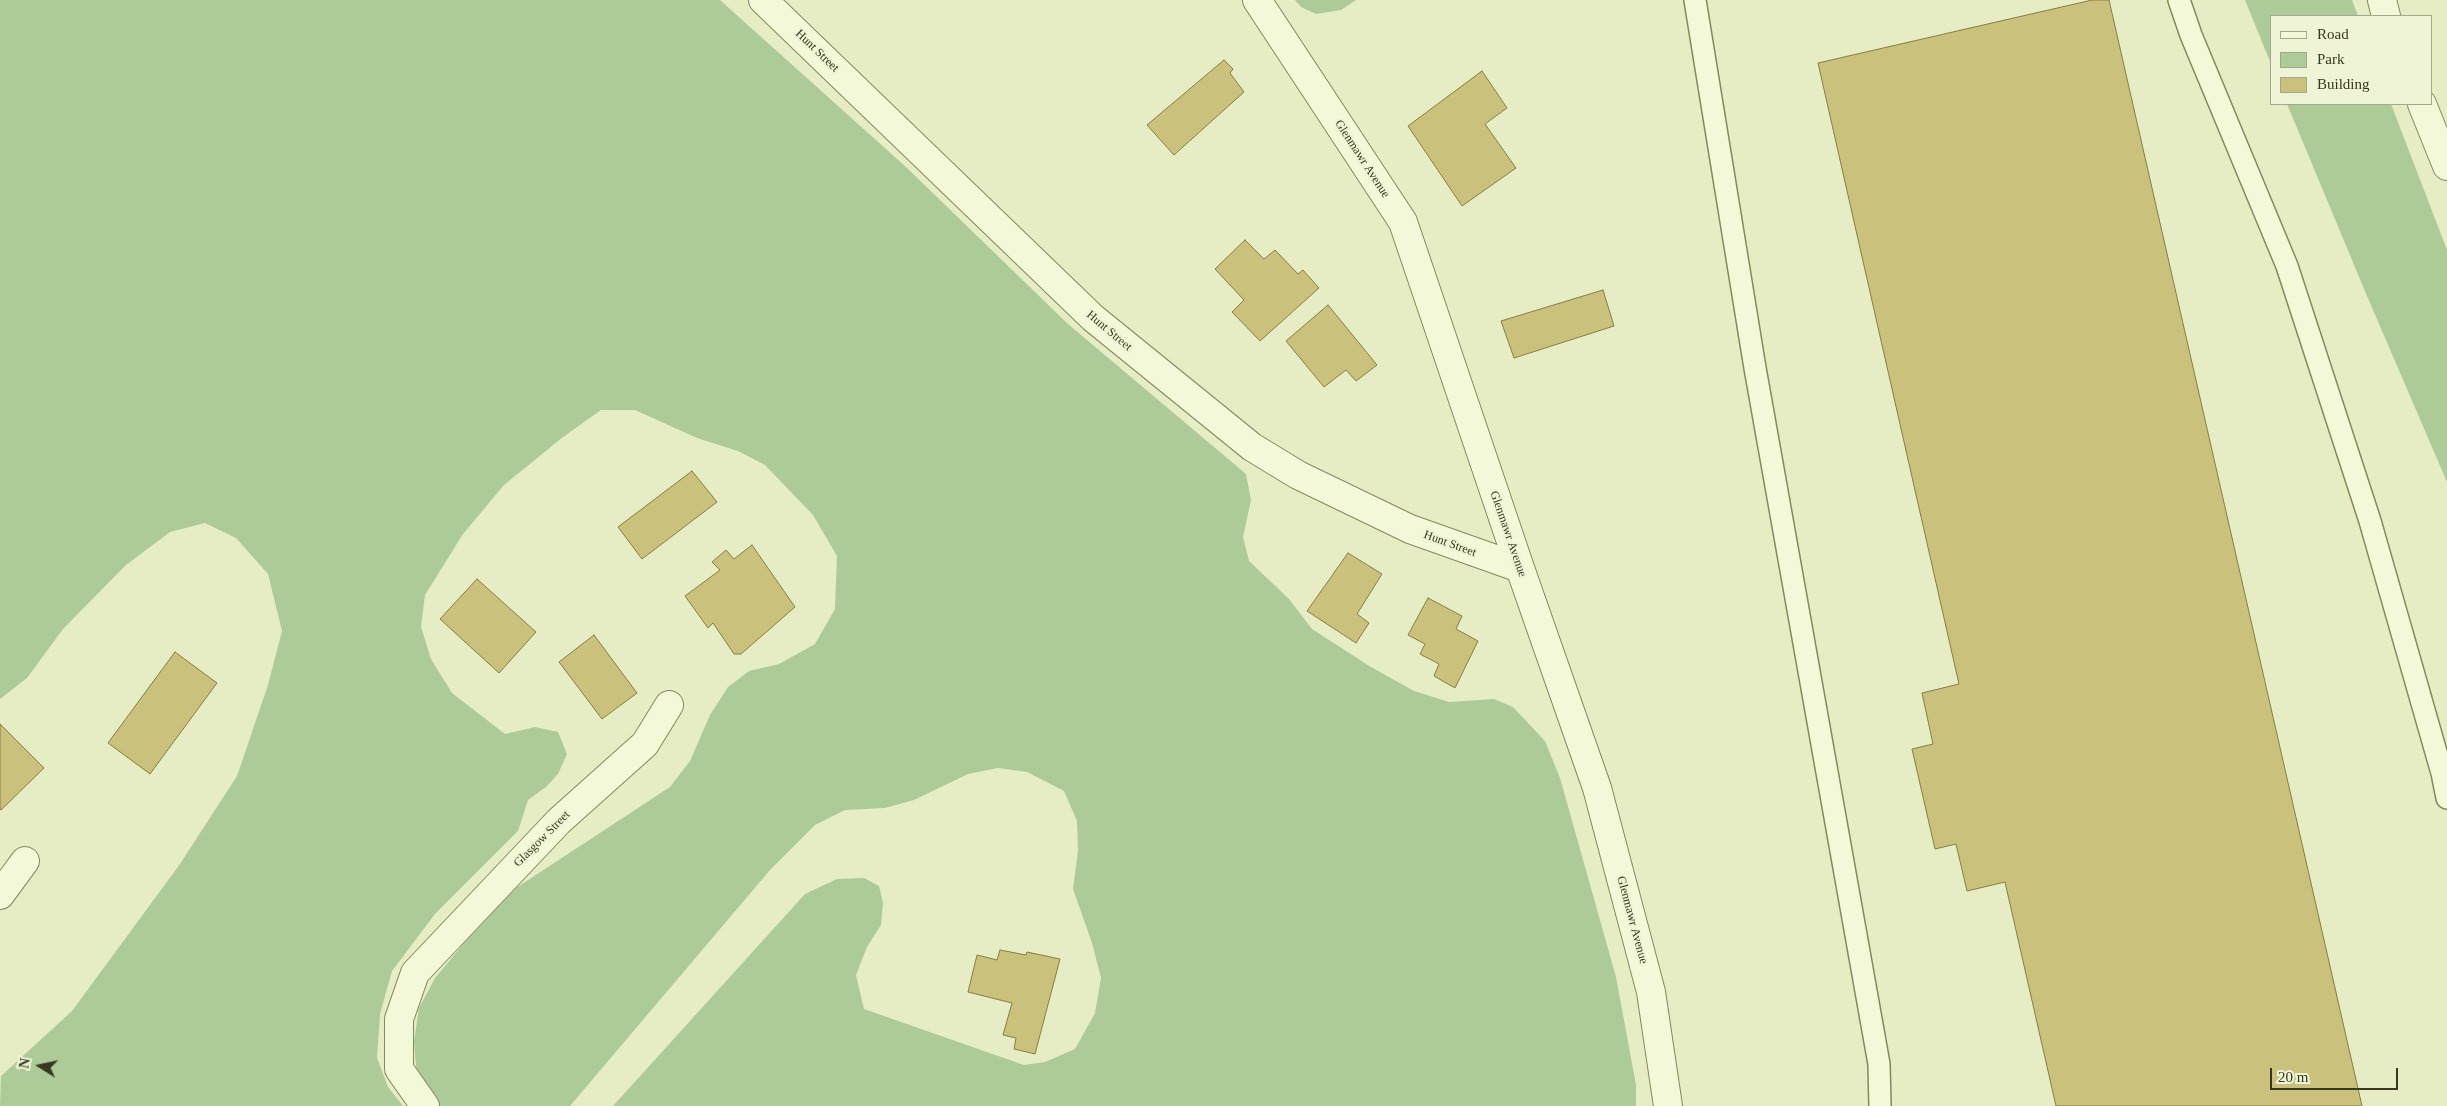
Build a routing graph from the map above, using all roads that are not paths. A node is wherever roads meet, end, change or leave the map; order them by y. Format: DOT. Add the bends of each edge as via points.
graph roads {
  1 [pos="764,0"];
  2 [pos="1257,0"];
  3 [pos="1695,0"];
  4 [pos="2179,0"];
  5 [pos="2382,0"];
  6 [pos="2386,15"];
  7 [pos="2422,105"];
  8 [pos="2447,166"];
  9 [pos="1520,568"];
  10 [pos="669,705"];
  11 [pos="2447,798"];
  12 [pos="25,861"];
  13 [pos="0,895"];
  14 [pos="425,1106"];
  15 [pos="1668,1106"];
  16 [pos="1880,1106"];
  1 -- 9 [label="street, Hunt Street" via="1093,318 1252,447 1298,475 1410,529"];
  2 -- 9 [label="street, Glenmawr Avenue" via="1403,222"];
  3 -- 16 [label="lane" via="1755,368 1880,1064"];
  4 -- 11 [label="lane" via="2287,266 2370,521"];
  5 -- 6 [label="street"];
  7 -- 8 [label="street"];
  9 -- 15 [label="street, Glenmawr Avenue" via="1597,788 1650,992"];
  10 -- 14 [label="street, Glasgow Street" via="645,744 558,821 415,973 399,1019 399,1069"];
  12 -- 13 [label="street"];
}
